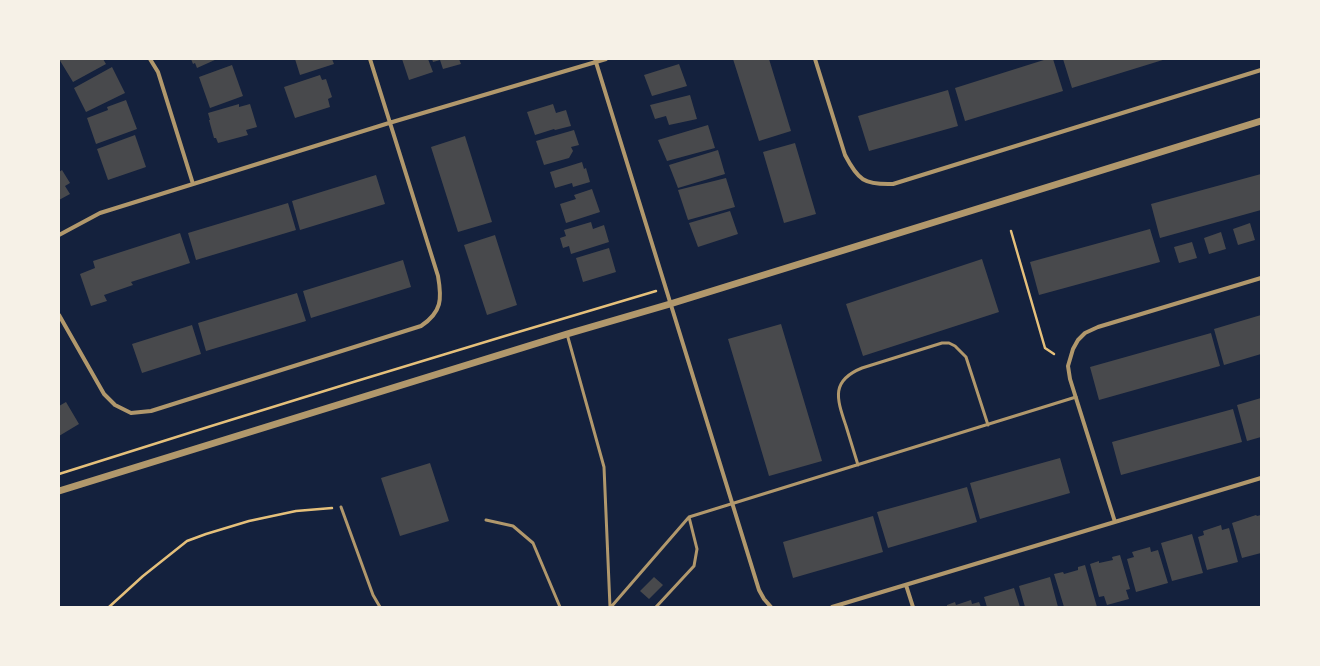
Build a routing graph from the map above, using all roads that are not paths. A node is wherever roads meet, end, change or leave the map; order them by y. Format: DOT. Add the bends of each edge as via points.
graph roads {
  1 [pos="150,59"];
  2 [pos="370,59"];
  3 [pos="606,59"];
  4 [pos="815,59"];
  5 [pos="596,61"];
  6 [pos="1261,70"];
  7 [pos="1261,121"];
  8 [pos="389,124"];
  9 [pos="192,184"];
  10 [pos="59,235"];
  11 [pos="1261,278"];
  12 [pos="670,304"];
  13 [pos="59,315"];
  14 [pos="567,334"];
  15 [pos="1076,397"];
  16 [pos="988,425"];
  17 [pos="858,465"];
  18 [pos="1261,478"];
  19 [pos="59,491"];
  20 [pos="733,504"];
  21 [pos="341,507"];
  22 [pos="689,517"];
  23 [pos="486,520"];
  24 [pos="1115,522"];
  25 [pos="906,585"];
  26 [pos="380,607"];
  27 [pos="560,607"];
  28 [pos="611,607"];
  29 [pos="656,607"];
  30 [pos="771,607"];
  31 [pos="832,607"];
  32 [pos="913,607"];
  1 -- 9 [label="street" via="158,72"];
  2 -- 8 [label="street"];
  3 -- 5 [label="street"];
  4 -- 6 [label="street" via="844,155 862,179 876,185 893,184"];
  5 -- 8 [label="street"];
  5 -- 12 [label="street"];
  7 -- 12 [label="street"];
  8 -- 9 [label="street"];
  8 -- 13 [label="street" via="438,276 441,294 438,309 430,320 421,326 151,411 131,412 116,405 104,394"];
  9 -- 10 [label="street" via="100,213"];
  11 -- 15 [label="street" via="1085,333 1073,349 1068,366"];
  12 -- 14 [label="street"];
  12 -- 20 [label="street"];
  14 -- 19 [label="street"];
  14 -- 28 [label="lane" via="604,467"];
  15 -- 16 [label="lane"];
  15 -- 24 [label="street"];
  16 -- 17 [label="lane"];
  16 -- 17 [label="lane" via="966,357 955,346 942,343 851,372 844,379 840,385 838,401"];
  17 -- 20 [label="lane"];
  18 -- 24 [label="street"];
  20 -- 22 [label="lane"];
  20 -- 30 [label="street" via="759,590"];
  21 -- 26 [label="lane" via="373,595"];
  22 -- 28 [label="lane"];
  22 -- 29 [label="lane" via="697,549 694,566"];
  23 -- 27 [label="lane" via="513,526 533,543"];
  24 -- 25 [label="street"];
  25 -- 31 [label="street"];
  25 -- 32 [label="street"];
}
